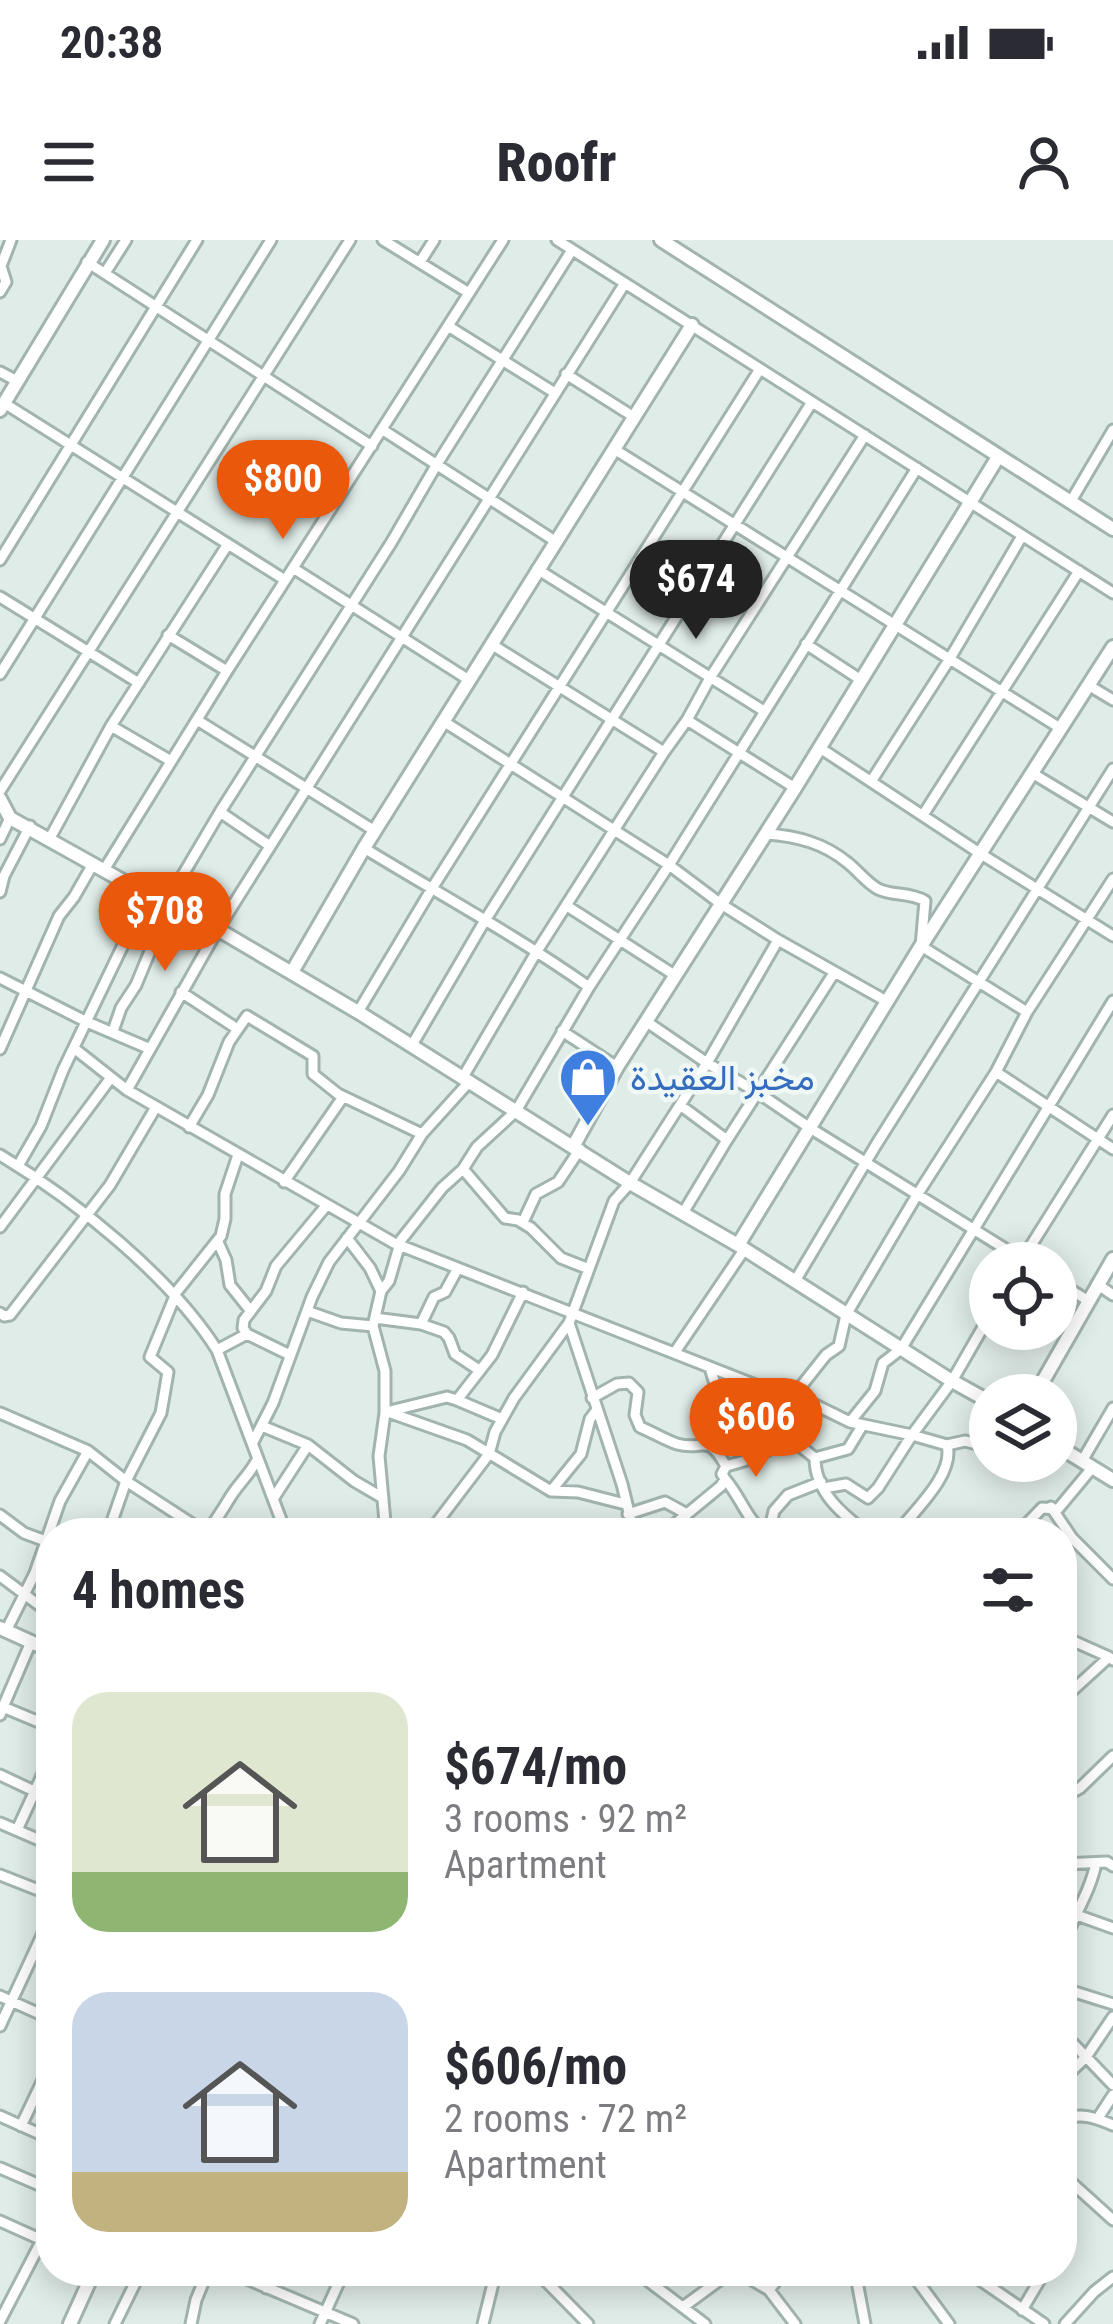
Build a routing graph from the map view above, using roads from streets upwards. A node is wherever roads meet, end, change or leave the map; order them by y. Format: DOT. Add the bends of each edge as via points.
graph roads {
  1 [pos="11,240"];
  2 [pos="103,240"];
  3 [pos="126,240"];
  4 [pos="197,240"];
  5 [pos="272,240"];
  6 [pos="350,240"];
  7 [pos="383,240"];
  8 [pos="434,240"];
  9 [pos="503,240"];
  10 [pos="557,240"];
  11 [pos="661,240"];
  12 [pos="572,250"];
  13 [pos="87,262"];
  14 [pos="420,262"];
  15 [pos="105,273"];
  16 [pos="625,283"];
  17 [pos="0,292"];
  18 [pos="470,292"];
  19 [pos="155,307"];
  20 [pos="448,326"];
  21 [pos="692,326"];
  22 [pos="209,340"];
  23 [pos="504,361"];
  24 [pos="760,369"];
  25 [pos="0,372"];
  26 [pos="566,374"];
  27 [pos="264,375"];
  28 [pos="17,381"];
  29 [pos="555,394"];
  30 [pos="812,401"];
  31 [pos="2,406"];
  32 [pos="634,417"];
  33 [pos="383,430"];
  34 [pos="1113,430"];
  35 [pos="865,435"];
  36 [pos="73,446"];
  37 [pos="372,446"];
  38 [pos="614,449"];
  39 [pos="998,457"];
  40 [pos="437,464"];
  41 [pos="917,468"];
  42 [pos="124,477"];
  43 [pos="681,491"];
  44 [pos="489,498"];
  45 [pos="1071,501"];
  46 [pos="972,503"];
  47 [pos="177,511"];
  48 [pos="734,524"];
  49 [pos="1113,529"];
  50 [pos="1022,536"];
  51 [pos="555,541"];
  52 [pos="228,544"];
  53 [pos="787,557"];
  54 [pos="0,560"];
  55 [pos="293,568"];
  56 [pos="537,569"];
  57 [pos="1079,571"];
  58 [pos="285,580"];
  59 [pos="839,590"];
  60 [pos="1113,592"];
  61 [pos="0,597"];
  62 [pos="352,606"];
  63 [pos="605,613"];
  64 [pos="35,619"];
  65 [pos="894,625"];
  66 [pos="168,635"];
  67 [pos="403,638"];
  68 [pos="491,644"];
  69 [pos="658,644"];
  70 [pos="806,644"];
  71 [pos="1113,647"];
  72 [pos="86,651"];
  73 [pos="949,660"];
  74 [pos="227,671"];
  75 [pos="0,674"];
  76 [pos="710,677"];
  77 [pos="469,680"];
  78 [pos="861,680"];
  79 [pos="139,683"];
  80 [pos="1088,685"];
  81 [pos="558,688"];
  82 [pos="1001,690"];
  83 [pos="1113,700"];
  84 [pos="764,711"];
  85 [pos="197,720"];
  86 [pos="611,720"];
  87 [pos="687,720"];
  88 [pos="443,721"];
  89 [pos="112,726"];
  90 [pos="1060,728"];
  91 [pos="820,748"];
  92 [pos="664,752"];
  93 [pos="739,752"];
  94 [pos="254,756"];
  95 [pos="171,761"];
  96 [pos="511,764"];
  97 [pos="1113,769"];
  98 [pos="1032,773"];
  99 [pos="872,780"];
  100 [pos="795,788"];
  101 [pos="307,789"];
  102 [pos="0,795"];
  103 [pos="562,797"];
  104 [pos="1089,807"];
  105 [pos="220,812"];
  106 [pos="923,814"];
  107 [pos="10,818"];
  108 [pos="1113,822"];
  109 [pos="30,826"];
  110 [pos="614,830"];
  111 [pos="375,831"];
  112 [pos="766,834"];
  113 [pos="0,838"];
  114 [pos="50,838"];
  115 [pos="271,846"];
  116 [pos="364,848"];
  117 [pos="981,854"];
  118 [pos="669,865"];
  119 [pos="99,867"];
  120 [pos="1113,879"];
  121 [pos="1037,889"];
  122 [pos="431,890"];
  123 [pos="0,892"];
  124 [pos="148,893"];
  125 [pos="168,900"];
  126 [pos="721,904"];
  127 [pos="567,906"];
  128 [pos="1087,920"];
  129 [pos="484,922"];
  130 [pos="218,929"];
  131 [pos="1113,936"];
  132 [pos="778,940"];
  133 [pos="620,941"];
  134 [pos="921,946"];
  135 [pos="537,951"];
  136 [pos="292,972"];
  137 [pos="834,973"];
  138 [pos="676,976"];
  139 [pos="0,978"];
  140 [pos="978,984"];
  141 [pos="589,987"];
  142 [pos="26,991"];
  143 [pos="181,992"];
  144 [pos="1113,1000"];
  145 [pos="888,1002"];
  146 [pos="358,1012"];
  147 [pos="1027,1012"];
  148 [pos="88,1022"];
  149 [pos="647,1022"];
  150 [pos="236,1028"];
  151 [pos="113,1031"];
  152 [pos="562,1031"];
  153 [pos="412,1045"];
  154 [pos="148,1048"];
  155 [pos="0,1049"];
  156 [pos="74,1049"];
  157 [pos="707,1063"];
  158 [pos="617,1067"];
  159 [pos="995,1072"];
  160 [pos="110,1079"];
  161 [pos="467,1079"];
  162 [pos="127,1090"];
  163 [pos="757,1092"];
  164 [pos="343,1096"];
  165 [pos="680,1105"];
  166 [pos="1047,1106"];
  167 [pos="155,1107"];
  168 [pos="516,1111"];
  169 [pos="1113,1115"];
  170 [pos="189,1127"];
  171 [pos="810,1128"];
  172 [pos="422,1133"];
  173 [pos="727,1139"];
  174 [pos="1098,1139"];
  175 [pos="577,1147"];
  176 [pos="1113,1149"];
  177 [pos="0,1155"];
  178 [pos="238,1155"];
  179 [pos="866,1162"];
  180 [pos="18,1166"];
  181 [pos="463,1169"];
  182 [pos="37,1178"];
  183 [pos="284,1182"];
  184 [pos="630,1183"];
  185 [pos="917,1196"];
  186 [pos="326,1206"];
  187 [pos="683,1213"];
  188 [pos="87,1215"];
  189 [pos="523,1222"];
  190 [pos="357,1224"];
  191 [pos="0,1227"];
  192 [pos="971,1229"];
  193 [pos="347,1238"];
  194 [pos="218,1242"];
  195 [pos="991,1242"];
  196 [pos="1035,1242"];
  197 [pos="400,1246"];
  198 [pos="741,1248"];
  199 [pos="1113,1259"];
  200 [pos="458,1268"];
  201 [pos="589,1269"];
  202 [pos="795,1281"];
  203 [pos="1097,1284"];
  204 [pos="382,1291"];
  205 [pos="523,1292"];
  206 [pos="1077,1294"];
  207 [pos="1113,1294"];
  208 [pos="175,1295"];
  209 [pos="1087,1300"];
  210 [pos="250,1310"];
  211 [pos="308,1311"];
  212 [pos="0,1313"];
  213 [pos="846,1316"];
  214 [pos="570,1317"];
  215 [pos="374,1322"];
  216 [pos="421,1324"];
  217 [pos="247,1334"];
  218 [pos="901,1349"];
  219 [pos="217,1350"];
  220 [pos="970,1350"];
  221 [pos="675,1352"];
  222 [pos="290,1355"];
  223 [pos="710,1366"];
  224 [pos="479,1370"];
  225 [pos="1047,1374"];
  226 [pos="952,1382"];
  227 [pos="969,1391"];
  228 [pos="592,1398"];
  229 [pos="796,1399"];
  230 [pos="457,1400"];
  231 [pos="1113,1408"];
  232 [pos="596,1411"];
  233 [pos="386,1412"];
  234 [pos="1,1415"];
  235 [pos="502,1419"];
  236 [pos="850,1422"];
  237 [pos="262,1426"];
  238 [pos="862,1426"];
  239 [pos="786,1435"];
  240 [pos="912,1436"];
  241 [pos="253,1442"];
  242 [pos="969,1442"];
  243 [pos="705,1443"];
  244 [pos="308,1445"];
  245 [pos="946,1445"];
  246 [pos="88,1451"];
  247 [pos="489,1454"];
  248 [pos="815,1458"];
  249 [pos="1077,1458"];
  250 [pos="257,1460"];
  251 [pos="1087,1465"];
  252 [pos="726,1466"];
  253 [pos="724,1479"];
  254 [pos="126,1480"];
  255 [pos="1113,1480"];
  256 [pos="823,1485"];
  257 [pos="551,1491"];
  258 [pos="383,1498"];
  259 [pos="273,1499"];
  260 [pos="1051,1507"];
  261 [pos="627,1509"];
  262 [pos="688,1514"];
  263 [pos="0,1515"];
  264 [pos="55,1518"];
  265 [pos="113,1518"];
  266 [pos="183,1518"];
  267 [pos="218,1518"];
  268 [pos="280,1518"];
  269 [pos="385,1518"];
  270 [pos="440,1518"];
  271 [pos="630,1518"];
  272 [pos="683,1518"];
  273 [pos="750,1518"];
  274 [pos="772,1518"];
  275 [pos="848,1518"];
  276 [pos="909,1518"];
  277 [pos="1031,1518"];
  278 [pos="1058,1518"];
  279 [pos="36,1537"];
  280 [pos="1077,1543"];
  281 [pos="36,1571"];
  282 [pos="0,1576"];
  283 [pos="1113,1580"];
  284 [pos="24,1594"];
  285 [pos="36,1603"];
  286 [pos="3,1630"];
  287 [pos="31,1642"];
  288 [pos="1077,1643"];
  289 [pos="36,1644"];
  290 [pos="1112,1657"];
  291 [pos="1077,1687"];
  292 [pos="2,1711"];
  293 [pos="36,1722"];
  294 [pos="1113,1756"];
  295 [pos="0,1775"];
  296 [pos="36,1788"];
  297 [pos="1077,1789"];
  298 [pos="34,1792"];
  299 [pos="0,1823"];
  300 [pos="17,1831"];
  301 [pos="36,1839"];
  302 [pos="1107,1861"];
  303 [pos="1077,1865"];
  304 [pos="0,1875"];
  305 [pos="36,1889"];
  306 [pos="1077,1909"];
  307 [pos="1077,1915"];
  308 [pos="1113,1928"];
  309 [pos="36,1943"];
  310 [pos="1077,1992"];
  311 [pos="5,1999"];
  312 [pos="1111,2002"];
  313 [pos="36,2012"];
  314 [pos="1113,2017"];
  315 [pos="0,2026"];
  316 [pos="1077,2048"];
  317 [pos="1085,2057"];
  318 [pos="1077,2065"];
  319 [pos="1113,2090"];
  320 [pos="36,2097"];
  321 [pos="0,2116"];
  322 [pos="1077,2118"];
  323 [pos="1097,2118"];
  324 [pos="1113,2125"];
  325 [pos="21,2126"];
  326 [pos="36,2132"];
  327 [pos="2,2172"];
  328 [pos="36,2184"];
  329 [pos="1077,2187"];
  330 [pos="1113,2219"];
  331 [pos="0,2221"];
  332 [pos="36,2237"];
  333 [pos="36,2258"];
  334 [pos="1113,2277"];
  335 [pos="87,2286"];
  336 [pos="134,2286"];
  337 [pos="202,2286"];
  338 [pos="262,2286"];
  339 [pos="337,2286"];
  340 [pos="492,2286"];
  341 [pos="552,2286"];
  342 [pos="655,2286"];
  343 [pos="713,2286"];
  344 [pos="763,2286"];
  345 [pos="773,2286"];
  346 [pos="858,2286"];
  347 [pos="921,2286"];
  348 [pos="988,2286"];
  349 [pos="1037,2286"];
  350 [pos="266,2288"];
  351 [pos="0,2289"];
  352 [pos="770,2290"];
  353 [pos="13,2295"];
  354 [pos="683,2307"];
  355 [pos="1022,2310"];
  356 [pos="862,2311"];
  357 [pos="323,2319"];
  358 [pos="0,2321"];
  359 [pos="70,2324"];
  360 [pos="116,2324"];
  361 [pos="191,2324"];
  362 [pos="353,2324"];
  363 [pos="483,2324"];
  364 [pos="588,2324"];
  365 [pos="706,2324"];
  366 [pos="794,2324"];
  367 [pos="849,2324"];
  368 [pos="865,2324"];
  369 [pos="949,2324"];
  370 [pos="1045,2324"];
  371 [pos="1065,2324"];
  1 -- 17 [label="street"];
  2 -- 13 [label="street"];
  3 -- 15 [label="street"];
  4 -- 19 [label="street"];
  5 -- 22 [label="street"];
  6 -- 27 [label="street"];
  7 -- 14 [label="street"];
  8 -- 14 [label="street"];
  9 -- 18 [label="street"];
  10 -- 12 [label="street"];
  11 -- 39 [label="street"];
  12 -- 16 [label="street"];
  12 -- 23 [label="street"];
  13 -- 15 [label="street"];
  13 -- 28 [label="street"];
  14 -- 18 [label="street"];
  15 -- 19 [label="street"];
  16 -- 21 [label="street"];
  16 -- 26 [label="street"];
  18 -- 20 [label="street"];
  19 -- 22 [label="street"];
  19 -- 36 [label="street"];
  20 -- 23 [label="street"];
  20 -- 33 [label="street"];
  21 -- 24 [label="street"];
  21 -- 32 [label="street"];
  22 -- 27 [label="street"];
  22 -- 42 [label="street"];
  23 -- 29 [label="street"];
  23 -- 40 [label="street"];
  24 -- 30 [label="street"];
  24 -- 43 [label="street"];
  25 -- 28 [label="street"];
  26 -- 29 [label="street"];
  26 -- 32 [label="street"];
  27 -- 37 [label="street"];
  27 -- 47 [label="street"];
  28 -- 31 [label="street"];
  29 -- 44 [label="street"];
  30 -- 35 [label="street"];
  30 -- 48 [label="street"];
  31 -- 36 [label="street"];
  32 -- 38 [label="street"];
  33 -- 37 [label="street"];
  33 -- 40 [label="street"];
  34 -- 45 [label="street"];
  35 -- 41 [label="street"];
  35 -- 53 [label="street"];
  36 -- 42 [label="street"];
  36 -- 54 [label="street"];
  37 -- 55 [label="street"];
  38 -- 43 [label="street"];
  38 -- 51 [label="street"];
  39 -- 45 [label="street"];
  39 -- 46 [label="street"];
  40 -- 44 [label="street"];
  40 -- 62 [label="street"];
  41 -- 46 [label="street"];
  41 -- 59 [label="street"];
  42 -- 47 [label="street"];
  42 -- 64 [label="street"];
  43 -- 48 [label="street"];
  43 -- 63 [label="street"];
  44 -- 51 [label="street"];
  44 -- 67 [label="street"];
  45 -- 49 [label="street"];
  46 -- 50 [label="street"];
  46 -- 65 [label="street"];
  47 -- 52 [label="street"];
  47 -- 72 [label="street"];
  48 -- 53 [label="street"];
  48 -- 69 [label="street"];
  50 -- 57 [label="street"];
  50 -- 73 [label="street"];
  51 -- 56 [label="street"];
  52 -- 58 [label="street"];
  52 -- 66 [label="street"];
  53 -- 59 [label="street"];
  53 -- 76 [label="street"];
  55 -- 58 [label="street"];
  55 -- 62 [label="street"];
  56 -- 63 [label="street"];
  56 -- 68 [label="street"];
  57 -- 60 [label="street"];
  57 -- 82 [label="street"];
  58 -- 74 [label="street"];
  59 -- 65 [label="street"];
  59 -- 70 [label="street"];
  61 -- 64 [label="street"];
  62 -- 67 [label="street"];
  62 -- 94 [label="street"];
  63 -- 69 [label="street"];
  63 -- 81 [label="street"];
  64 -- 72 [label="street"];
  64 -- 75 [label="street"];
  65 -- 73 [label="street"];
  65 -- 78 [label="street"];
  66 -- 74 [label="street"];
  66 -- 79 [label="street"];
  67 -- 77 [label="street"];
  67 -- 101 [label="street"];
  68 -- 77 [label="street"];
  68 -- 81 [label="street"];
  69 -- 76 [label="street"];
  69 -- 86 [label="street"];
  70 -- 78 [label="street"];
  70 -- 84 [label="street"];
  71 -- 80 [label="street"];
  72 -- 79 [label="street"];
  72 -- 102 [label="street"];
  73 -- 82 [label="street"];
  73 -- 99 [label="street"];
  74 -- 85 [label="street"];
  76 -- 84 [label="street"];
  76 -- 87 [label="street"];
  77 -- 88 [label="street"];
  78 -- 91 [label="street"];
  79 -- 89 [label="street"];
  80 -- 83 [label="street"];
  80 -- 90 [label="street"];
  81 -- 86 [label="street"];
  81 -- 96 [label="street"];
  82 -- 90 [label="street"];
  82 -- 106 [label="street"];
  84 -- 93 [label="street"];
  85 -- 94 [label="street"];
  85 -- 95 [label="street"];
  86 -- 92 [label="street"];
  86 -- 103 [label="street"];
  87 -- 92 [label="street"];
  87 -- 93 [label="street"];
  88 -- 96 [label="street"];
  88 -- 111 [label="street"];
  89 -- 95 [label="street"];
  89 -- 114 [label="street"];
  90 -- 98 [label="street"];
  91 -- 99 [label="street"];
  91 -- 100 [label="street"];
  92 -- 110 [label="street"];
  93 -- 100 [label="street"];
  93 -- 118 [label="street"];
  94 -- 101 [label="street"];
  94 -- 105 [label="street"];
  95 -- 119 [label="street"];
  96 -- 103 [label="street"];
  96 -- 122 [label="street"];
  97 -- 104 [label="street"];
  98 -- 104 [label="street"];
  98 -- 117 [label="street"];
  99 -- 106 [label="street"];
  100 -- 112 [label="street"];
  101 -- 111 [label="street"];
  101 -- 115 [label="street"];
  102 -- 107 [label="street"];
  103 -- 110 [label="street"];
  103 -- 129 [label="street"];
  104 -- 108 [label="street"];
  104 -- 121 [label="street"];
  105 -- 115 [label="street"];
  105 -- 125 [label="street"];
  106 -- 117 [label="street"];
  107 -- 109 [label="street"];
  107 -- 113 [label="street"];
  109 -- 114 [label="street"];
  109 -- 123 [label="street"];
  110 -- 118 [label="street"];
  110 -- 127 [label="street"];
  111 -- 116 [label="street"];
  112 -- 126 [label="street"];
  112 -- 134 [label="street" via="825,847 879,890 925,901"];
  114 -- 119 [label="street"];
  115 -- 130 [label="street"];
  116 -- 122 [label="street"];
  116 -- 136 [label="street"];
  117 -- 121 [label="street"];
  117 -- 134 [label="street"];
  118 -- 126 [label="street"];
  118 -- 133 [label="street"];
  119 -- 124 [label="street"];
  119 -- 142 [label="street" via="58,916"];
  120 -- 128 [label="street"];
  121 -- 128 [label="street"];
  121 -- 140 [label="street"];
  122 -- 129 [label="street"];
  122 -- 146 [label="street"];
  124 -- 125 [label="street"];
  124 -- 148 [label="street"];
  125 -- 130 [label="street"];
  125 -- 151 [label="street"];
  126 -- 132 [label="street"];
  126 -- 138 [label="street"];
  127 -- 133 [label="street"];
  127 -- 135 [label="street"];
  128 -- 131 [label="street"];
  128 -- 147 [label="street"];
  129 -- 135 [label="street"];
  129 -- 153 [label="street"];
  130 -- 136 [label="street"];
  130 -- 143 [label="street"];
  132 -- 137 [label="street"];
  132 -- 157 [label="street"];
  133 -- 138 [label="street"];
  133 -- 141 [label="street"];
  134 -- 140 [label="street"];
  134 -- 145 [label="street"];
  135 -- 141 [label="street"];
  135 -- 161 [label="street"];
  136 -- 146 [label="street"];
  137 -- 145 [label="street"];
  137 -- 163 [label="street"];
  138 -- 149 [label="street"];
  139 -- 142 [label="street"];
  140 -- 147 [label="street"];
  140 -- 179 [label="street"];
  141 -- 152 [label="street"];
  142 -- 148 [label="street"];
  142 -- 155 [label="street"];
  143 -- 150 [label="street"];
  143 -- 154 [label="street"];
  144 -- 166 [label="street"];
  145 -- 171 [label="street"];
  146 -- 153 [label="street"];
  147 -- 159 [label="street"];
  148 -- 151 [label="street"];
  148 -- 156 [label="street"];
  149 -- 157 [label="street"];
  149 -- 158 [label="street"];
  150 -- 164 [label="street" via="249,1016 290,1040 315,1058 315,1077"];
  150 -- 170 [label="street"];
  151 -- 154 [label="street"];
  152 -- 158 [label="street"];
  152 -- 168 [label="street"];
  153 -- 161 [label="street"];
  154 -- 162 [label="street"];
  156 -- 160 [label="street"];
  156 -- 180 [label="street"];
  157 -- 163 [label="street"];
  157 -- 165 [label="street"];
  158 -- 175 [label="street"];
  159 -- 166 [label="street"];
  159 -- 185 [label="street"];
  160 -- 162 [label="street"];
  160 -- 182 [label="street"];
  161 -- 168 [label="street"];
  161 -- 172 [label="street"];
  162 -- 167 [label="street"];
  163 -- 171 [label="street"];
  163 -- 173 [label="street"];
  164 -- 172 [label="street"];
  164 -- 183 [label="street"];
  165 -- 173 [label="street"];
  165 -- 184 [label="street"];
  166 -- 174 [label="street"];
  166 -- 192 [label="street"];
  167 -- 170 [label="street"];
  167 -- 188 [label="street"];
  168 -- 175 [label="street"];
  168 -- 181 [label="street"];
  169 -- 174 [label="street"];
  170 -- 178 [label="street"];
  171 -- 179 [label="street"];
  171 -- 198 [label="street"];
  172 -- 190 [label="street"];
  173 -- 187 [label="street"];
  174 -- 176 [label="street"];
  174 -- 196 [label="street"];
  175 -- 184 [label="street"];
  175 -- 189 [label="street"];
  177 -- 180 [label="street"];
  178 -- 183 [label="street"];
  178 -- 194 [label="street"];
  179 -- 185 [label="street"];
  179 -- 202 [label="street"];
  180 -- 182 [label="street"];
  181 -- 189 [label="street" via="505,1218"];
  181 -- 197 [label="street"];
  182 -- 188 [label="street"];
  182 -- 191 [label="street"];
  183 -- 186 [label="street"];
  184 -- 187 [label="street"];
  184 -- 201 [label="street" via="612,1204"];
  185 -- 192 [label="street"];
  185 -- 213 [label="street"];
  186 -- 190 [label="street"];
  186 -- 210 [label="street"];
  187 -- 198 [label="street"];
  188 -- 208 [label="street"];
  188 -- 212 [label="street" via="10,1315"];
  189 -- 201 [label="street" via="561,1258"];
  190 -- 193 [label="street"];
  190 -- 197 [label="street"];
  192 -- 195 [label="street"];
  192 -- 218 [label="street"];
  193 -- 204 [label="street"];
  193 -- 211 [label="street"];
  194 -- 208 [label="street"];
  194 -- 210 [label="street" via="230,1285"];
  197 -- 200 [label="street"];
  197 -- 204 [label="street"];
  198 -- 202 [label="street"];
  198 -- 221 [label="street"];
  199 -- 203 [label="street"];
  200 -- 205 [label="street"];
  200 -- 216 [label="street"];
  201 -- 214 [label="street"];
  202 -- 213 [label="street"];
  203 -- 207 [label="street"];
  203 -- 209 [label="street"];
  204 -- 215 [label="street"];
  205 -- 214 [label="street"];
  205 -- 224 [label="street"];
  206 -- 209 [label="street"];
  208 -- 219 [label="street"];
  208 -- 254 [label="street" via="150,1357 167,1372 163,1407"];
  209 -- 225 [label="street"];
  210 -- 217 [label="street"];
  211 -- 215 [label="street" via="341,1323"];
  211 -- 222 [label="street"];
  213 -- 218 [label="street"];
  213 -- 229 [label="street" via="839,1346"];
  214 -- 221 [label="street"];
  214 -- 228 [label="street"];
  214 -- 235 [label="street"];
  215 -- 216 [label="street"];
  215 -- 233 [label="street"];
  216 -- 224 [label="street" via="448,1335 455,1354"];
  217 -- 219 [label="street"];
  217 -- 222 [label="street"];
  218 -- 226 [label="street"];
  218 -- 236 [label="street" via="883,1363"];
  219 -- 241 [label="street"];
  220 -- 226 [label="street"];
  221 -- 223 [label="street"];
  222 -- 237 [label="street"];
  223 -- 229 [label="street"];
  223 -- 243 [label="street" via="723,1403 720,1425"];
  224 -- 230 [label="street"];
  226 -- 227 [label="street"];
  226 -- 240 [label="street"];
  228 -- 232 [label="street"];
  228 -- 243 [label="street" via="629,1383 639,1394 638,1425 680,1445"];
  229 -- 236 [label="street"];
  229 -- 239 [label="street"];
  230 -- 233 [label="street"];
  230 -- 235 [label="street"];
  231 -- 251 [label="street"];
  232 -- 257 [label="street" via="581,1454"];
  232 -- 261 [label="street"];
  233 -- 247 [label="street"];
  233 -- 258 [label="street"];
  234 -- 246 [label="street"];
  235 -- 247 [label="street"];
  236 -- 238 [label="street"];
  237 -- 241 [label="street"];
  237 -- 244 [label="street"];
  238 -- 240 [label="street"];
  238 -- 248 [label="street" via="848,1449"];
  239 -- 248 [label="street"];
  239 -- 252 [label="street"];
  240 -- 245 [label="street"];
  240 -- 256 [label="street" via="868,1498 846,1484"];
  241 -- 250 [label="street"];
  242 -- 245 [label="street"];
  243 -- 252 [label="street"];
  244 -- 258 [label="street"];
  244 -- 259 [label="street"];
  245 -- 276 [label="street" via="939,1479"];
  246 -- 254 [label="street"];
  246 -- 264 [label="street"];
  247 -- 257 [label="street"];
  247 -- 270 [label="street"];
  248 -- 256 [label="street"];
  249 -- 251 [label="street"];
  250 -- 259 [label="street"];
  250 -- 267 [label="street"];
  251 -- 255 [label="street"];
  251 -- 260 [label="street" via="1058,1509"];
  252 -- 253 [label="street"];
  253 -- 262 [label="street"];
  253 -- 273 [label="street"];
  254 -- 265 [label="street"];
  254 -- 266 [label="street"];
  256 -- 274 [label="street" via="788,1495"];
  256 -- 275 [label="street"];
  257 -- 261 [label="street"];
  258 -- 269 [label="street"];
  259 -- 268 [label="street"];
  260 -- 277 [label="street"];
  260 -- 278 [label="street"];
  261 -- 262 [label="street" via="664,1502"];
  261 -- 271 [label="street"];
  262 -- 272 [label="street"];
  263 -- 279 [label="street"];
  280 -- 283 [label="street"];
  281 -- 284 [label="street"];
  282 -- 284 [label="street"];
  284 -- 285 [label="street"];
  284 -- 286 [label="street"];
  286 -- 287 [label="street"];
  287 -- 289 [label="street"];
  287 -- 292 [label="street"];
  288 -- 290 [label="street"];
  290 -- 291 [label="street"];
  292 -- 293 [label="street"];
  294 -- 297 [label="street"];
  295 -- 298 [label="street"];
  296 -- 298 [label="street"];
  298 -- 300 [label="street"];
  299 -- 300 [label="street"];
  300 -- 301 [label="street"];
  302 -- 303 [label="street"];
  302 -- 306 [label="street"];
  304 -- 305 [label="street"];
  307 -- 308 [label="street"];
  309 -- 311 [label="street"];
  310 -- 312 [label="street"];
  311 -- 313 [label="street"];
  311 -- 315 [label="street"];
  314 -- 317 [label="street"];
  316 -- 317 [label="street"];
  317 -- 318 [label="street"];
  317 -- 319 [label="street"];
  319 -- 323 [label="street"];
  320 -- 325 [label="street"];
  321 -- 325 [label="street"];
  322 -- 323 [label="street"];
  323 -- 324 [label="street"];
  325 -- 326 [label="street"];
  327 -- 328 [label="street"];
  329 -- 330 [label="street"];
  331 -- 332 [label="street"];
  333 -- 353 [label="street"];
  334 -- 371 [label="street"];
  335 -- 359 [label="street"];
  336 -- 360 [label="street"];
  337 -- 361 [label="street"];
  338 -- 350 [label="street"];
  339 -- 357 [label="street"];
  340 -- 363 [label="street"];
  341 -- 364 [label="street"];
  342 -- 354 [label="street"];
  343 -- 354 [label="street"];
  344 -- 352 [label="street"];
  345 -- 352 [label="street"];
  346 -- 356 [label="street"];
  347 -- 369 [label="street"];
  348 -- 355 [label="street"];
  349 -- 355 [label="street"];
  350 -- 357 [label="street"];
  351 -- 353 [label="street"];
  352 -- 366 [label="street"];
  353 -- 358 [label="street"];
  354 -- 365 [label="street"];
  355 -- 370 [label="street"];
  356 -- 367 [label="street"];
  356 -- 368 [label="street"];
  357 -- 362 [label="street"];
}
